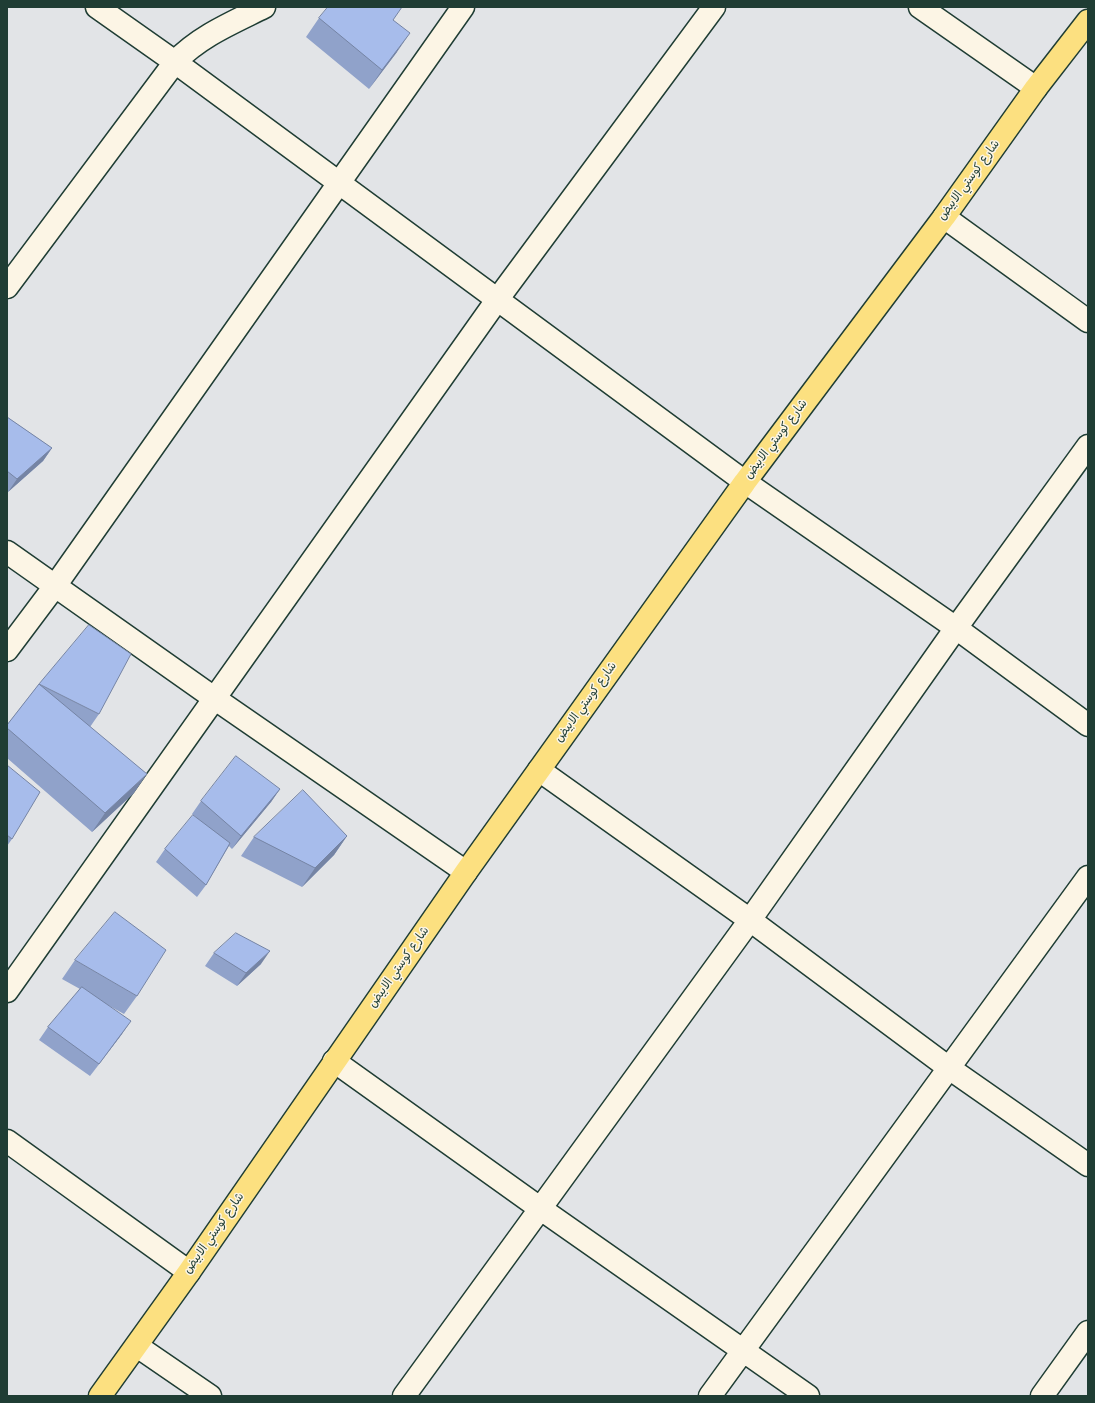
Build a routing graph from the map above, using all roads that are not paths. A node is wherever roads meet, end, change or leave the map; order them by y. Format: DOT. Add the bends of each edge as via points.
graph roads {
  1 [pos="97,7"];
  2 [pos="264,7"];
  3 [pos="463,7"];
  4 [pos="714,7"];
  5 [pos="920,7"];
  6 [pos="1088,21"];
  7 [pos="175,62"];
  8 [pos="1036,88"];
  9 [pos="338,183"];
  10 [pos="944,217"];
  11 [pos="7,287"];
  12 [pos="497,300"];
  13 [pos="1088,321"];
  14 [pos="1088,446"];
  15 [pos="745,482"];
  16 [pos="7,552"];
  17 [pos="55,586"];
  18 [pos="956,628"];
  19 [pos="7,650"];
  20 [pos="214,698"];
  21 [pos="1088,725"];
  22 [pos="539,770"];
  23 [pos="466,872"];
  24 [pos="1088,877"];
  25 [pos="750,920"];
  26 [pos="7,991"];
  27 [pos="334,1061"];
  28 [pos="949,1068"];
  29 [pos="7,1141"];
  30 [pos="1088,1165"];
  31 [pos="541,1209"];
  32 [pos="189,1272"];
  33 [pos="1088,1332"];
  34 [pos="137,1346"];
  35 [pos="743,1349"];
  36 [pos="100,1396"];
  37 [pos="210,1396"];
  38 [pos="404,1396"];
  39 [pos="710,1396"];
  40 [pos="808,1396"];
  41 [pos="1042,1396"];
  1 -- 7 [label="street"];
  2 -- 7 [label="street" via="202,39"];
  3 -- 9 [label="street"];
  4 -- 12 [label="street"];
  5 -- 8 [label="street"];
  6 -- 8 [label="highway, شارع كوستي الابيض"];
  7 -- 9 [label="street"];
  7 -- 11 [label="street"];
  8 -- 10 [label="highway, شارع كوستي الابيض"];
  9 -- 12 [label="street"];
  9 -- 17 [label="street"];
  10 -- 13 [label="street"];
  10 -- 15 [label="highway, شارع كوستي الابيض"];
  12 -- 15 [label="street"];
  12 -- 20 [label="street"];
  14 -- 18 [label="street"];
  15 -- 18 [label="street"];
  15 -- 22 [label="highway, شارع كوستي الابيض"];
  16 -- 17 [label="street"];
  17 -- 19 [label="street"];
  17 -- 20 [label="street"];
  18 -- 21 [label="street"];
  18 -- 25 [label="street"];
  20 -- 23 [label="street"];
  20 -- 26 [label="street"];
  22 -- 23 [label="highway, شارع كوستي الابيض"];
  22 -- 25 [label="street"];
  23 -- 27 [label="highway, شارع كوستي الابيض"];
  24 -- 28 [label="street"];
  25 -- 28 [label="street"];
  25 -- 31 [label="street"];
  27 -- 31 [label="street"];
  27 -- 32 [label="highway, شارع كوستي الابيض"];
  28 -- 30 [label="street"];
  28 -- 35 [label="street"];
  29 -- 32 [label="street"];
  31 -- 35 [label="street"];
  31 -- 38 [label="street"];
  32 -- 34 [label="highway, شارع كوستي الابيض"];
  33 -- 41 [label="street"];
  34 -- 36 [label="highway, شارع كوستي الابيض"];
  34 -- 37 [label="street"];
  35 -- 39 [label="street"];
  35 -- 40 [label="street"];
}
